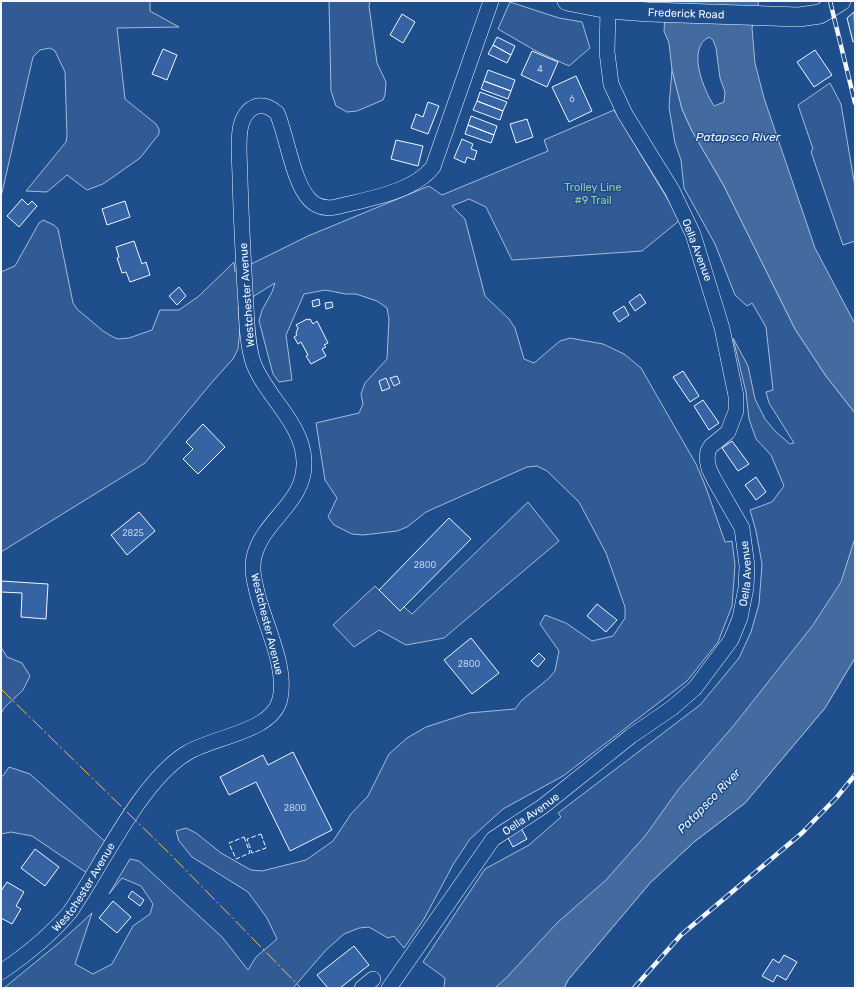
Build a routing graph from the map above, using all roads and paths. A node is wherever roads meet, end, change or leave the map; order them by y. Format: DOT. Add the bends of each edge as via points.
graph roads {
  1 [pos="491,1"];
  2 [pos="567,1"];
  3 [pos="841,1"];
  4 [pos="608,8"];
  5 [pos="1,972"];
  6 [pos="389,988"];
  1 -- 5 [label="street, Westchester Avenue" via="433,167 418,182 336,207 327,209 318,206 302,189 277,113 270,107 261,106 252,108 246,114 241,126 240,145 243,252 253,362 300,442 304,459 304,475 297,493 264,535 254,559 254,582 281,675 279,702 274,712 262,722 188,752 173,762 144,795 70,912 56,929"];
  2 -- 4 [label="main road, Frederick Road"];
  3 -- 4 [label="main road, Frederick Road" via="820,14 808,17 649,12"];
  4 -- 6 [label="street, Oella Avenue" via="607,52 611,84 624,114 672,190 693,234 722,328 736,396 736,411 728,432 708,451 707,459 714,481 742,528 746,588 740,618 731,640 695,688 542,807 493,839"];
}
